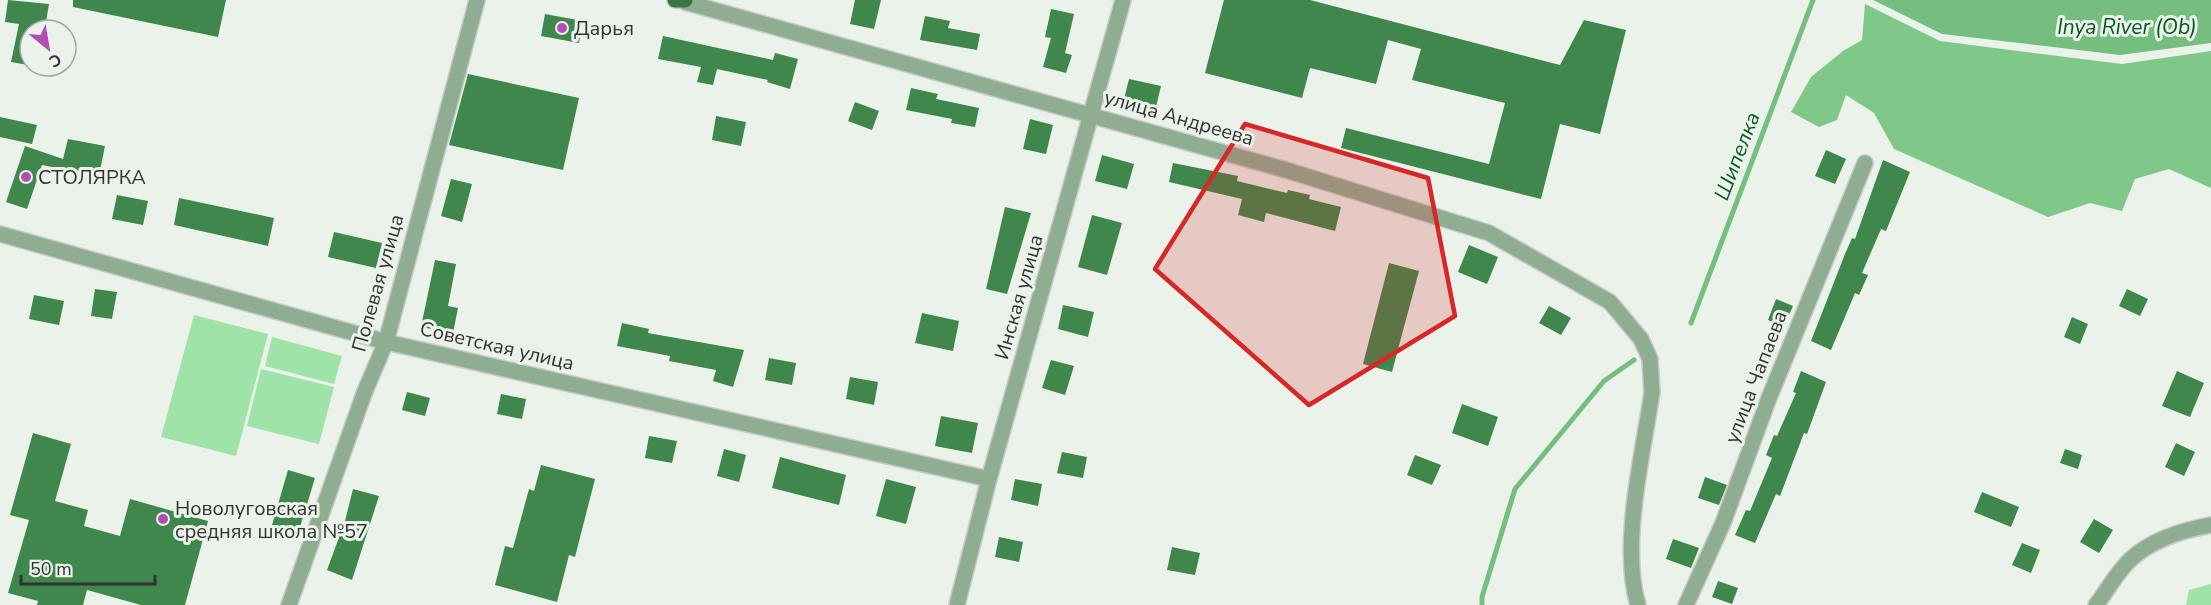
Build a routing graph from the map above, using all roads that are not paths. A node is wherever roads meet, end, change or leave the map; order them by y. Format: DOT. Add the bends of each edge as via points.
graph roads {
  1 [pos="477,0"];
  2 [pos="1124,0"];
  3 [pos="682,1"];
  4 [pos="1092,116"];
  5 [pos="1865,163"];
  6 [pos="0,234"];
  7 [pos="386,342"];
  8 [pos="989,479"];
  9 [pos="2211,525"];
  10 [pos="289,605"];
  11 [pos="957,605"];
  12 [pos="1638,605"];
  13 [pos="1686,605"];
  14 [pos="2096,605"];
  1 -- 7 [label="street, Полевая улица"];
  2 -- 4 [label="street, Инская улица"];
  3 -- 4 [label="street, улица Андреева"];
  4 -- 8 [label="street, Инская улица"];
  4 -- 12 [label="street, улица Андреева" via="1286,170 1489,233 1610,303 1641,339 1650,359 1652,392 1631,537"];
  5 -- 13 [label="street, улица Чапаева" via="1769,398 1723,523"];
  6 -- 7 [label="street, Советская улица"];
  7 -- 8 [label="street, Советская улица"];
  7 -- 10 [label="street, Полевая улица"];
  8 -- 11 [label="street, Инская улица"];
  9 -- 14 [label="street" via="2187,529 2130,560"];
}
